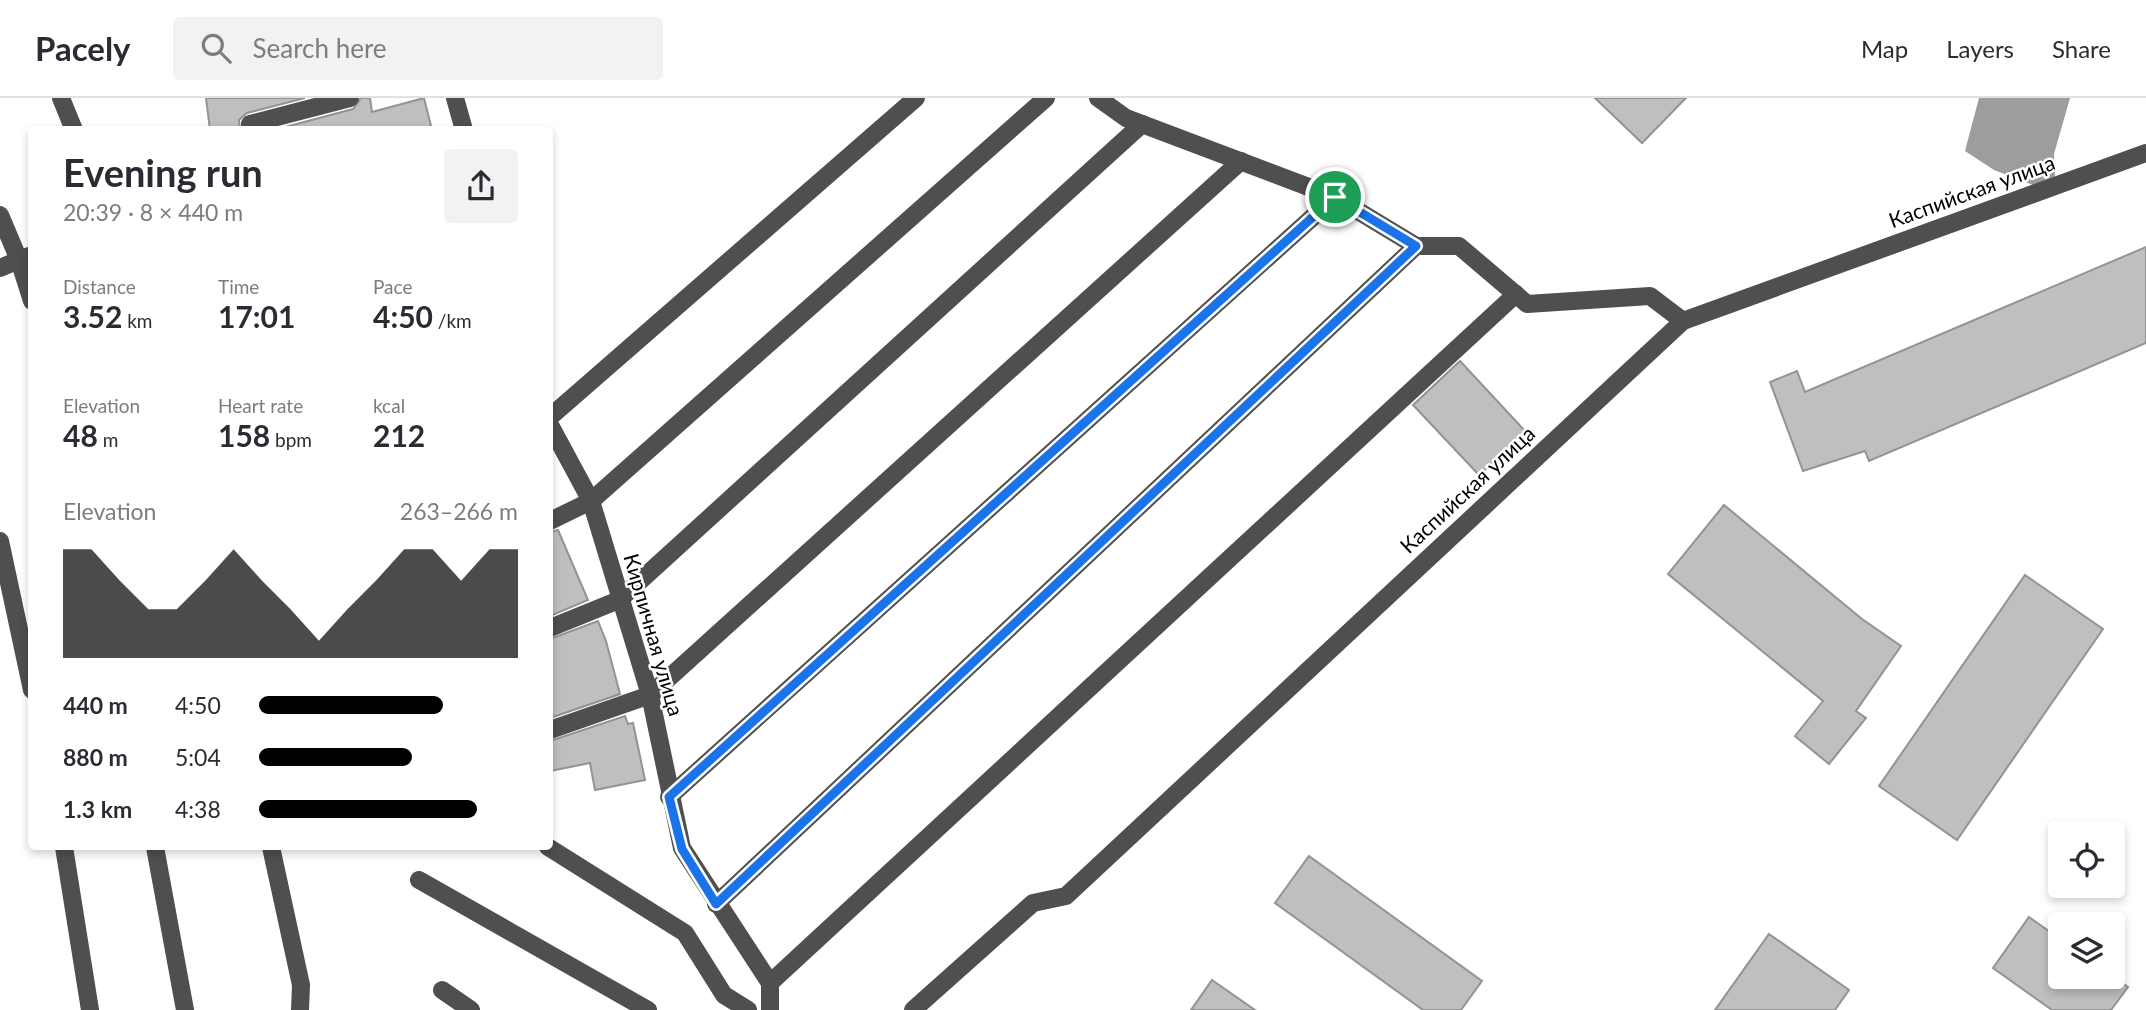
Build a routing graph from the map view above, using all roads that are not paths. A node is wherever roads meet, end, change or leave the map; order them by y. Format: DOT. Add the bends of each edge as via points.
graph roads {
  1 [pos="61,98"];
  2 [pos="350,98"];
  3 [pos="455,98"];
  4 [pos="916,98"];
  5 [pos="1046,98"];
  6 [pos="1098,98"];
  7 [pos="250,124"];
  8 [pos="1142,124"];
  9 [pos="72,126"];
  10 [pos="463,126"];
  11 [pos="2146,153"];
  12 [pos="1241,161"];
  13 [pos="1335,197"];
  14 [pos="0,215"];
  15 [pos="1416,246"];
  16 [pos="25,257"];
  17 [pos="0,268"];
  18 [pos="28,276"];
  19 [pos="1516,294"];
  20 [pos="1683,321"];
  21 [pos="553,414"];
  22 [pos="553,431"];
  23 [pos="591,501"];
  24 [pos="553,520"];
  25 [pos="0,541"];
  26 [pos="619,600"];
  27 [pos="553,627"];
  28 [pos="28,671"];
  29 [pos="650,695"];
  30 [pos="553,729"];
  31 [pos="669,797"];
  32 [pos="64,850"];
  33 [pos="156,850"];
  34 [pos="272,850"];
  35 [pos="553,850"];
  36 [pos="419,880"];
  37 [pos="716,904"];
  38 [pos="770,983"];
  39 [pos="442,990"];
  40 [pos="90,1010"];
  41 [pos="185,1010"];
  42 [pos="300,1010"];
  43 [pos="471,1010"];
  44 [pos="649,1010"];
  45 [pos="748,1010"];
  46 [pos="770,1010"];
  47 [pos="914,1010"];
  1 -- 9 [label="street"];
  2 -- 7 [label="street"];
  3 -- 10 [label="street"];
  4 -- 21 [label="street"];
  5 -- 23 [label="street"];
  6 -- 8 [label="street"];
  8 -- 12 [label="street"];
  8 -- 26 [label="street"];
  11 -- 20 [label="street, Каспийская улица"];
  12 -- 13 [label="street"];
  12 -- 29 [label="street"];
  13 -- 15 [label="street"];
  13 -- 31 [label="street"];
  14 -- 16 [label="street"];
  15 -- 19 [label="street" via="1459,246"];
  15 -- 37 [label="street"];
  16 -- 17 [label="street"];
  16 -- 18 [label="street"];
  19 -- 20 [label="street" via="1527,304 1650,296"];
  19 -- 38 [label="street"];
  20 -- 47 [label="street, Каспийская улица" via="1066,895 1033,904"];
  22 -- 23 [label="street, Кирпичная улица"];
  23 -- 24 [label="street"];
  23 -- 26 [label="street, Кирпичная улица"];
  25 -- 28 [label="street"];
  26 -- 27 [label="street"];
  26 -- 29 [label="street, Кирпичная улица"];
  29 -- 30 [label="street"];
  29 -- 31 [label="street, Кирпичная улица"];
  31 -- 37 [label="street, Кирпичная улица" via="682,849"];
  32 -- 40 [label="street"];
  33 -- 41 [label="street"];
  34 -- 42 [label="street" via="301,985"];
  35 -- 45 [label="street" via="685,933 724,995"];
  36 -- 44 [label="street"];
  37 -- 38 [label="street, Кирпичная улица"];
  38 -- 46 [label="street"];
  39 -- 43 [label="street"];
}
